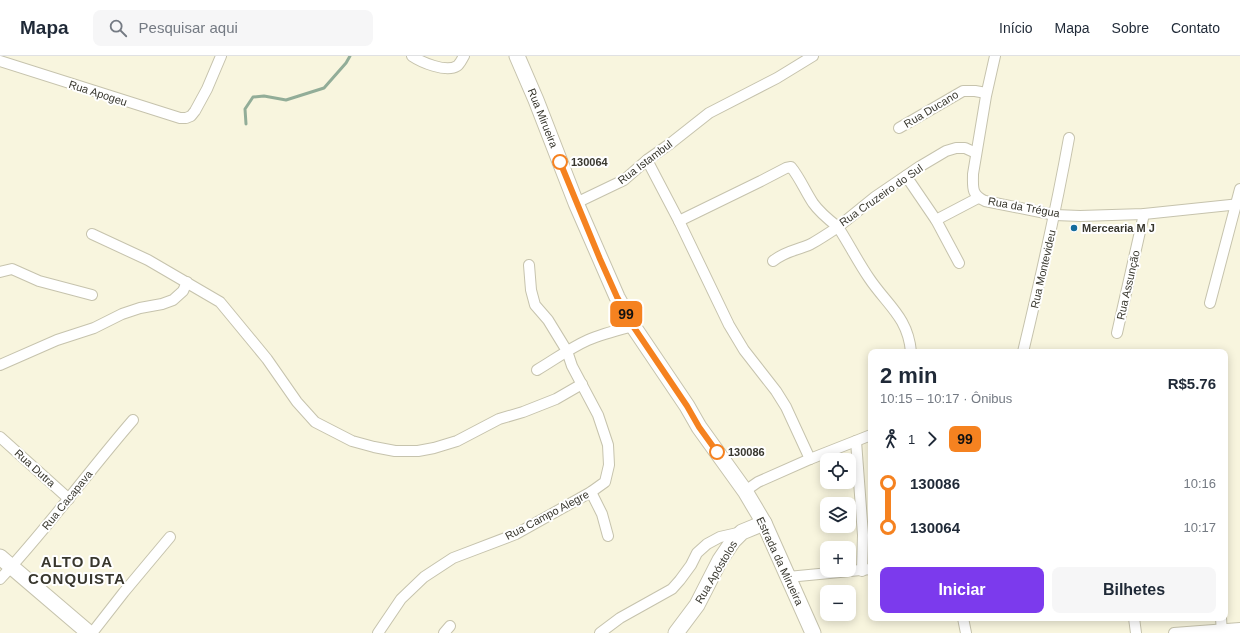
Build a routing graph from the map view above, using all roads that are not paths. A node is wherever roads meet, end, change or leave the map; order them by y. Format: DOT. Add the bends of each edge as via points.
graph roads {
  1 [pos="221,56"];
  2 [pos="412,56"];
  3 [pos="464,56"];
  4 [pos="517,56"];
  5 [pos="813,56"];
  6 [pos="995,56"];
  7 [pos="7,60"];
  8 [pos="986,93"];
  9 [pos="899,128"];
  10 [pos="1069,138"];
  11 [pos="976,153"];
  12 [pos="647,160"];
  13 [pos="906,176"];
  14 [pos="1240,189"];
  15 [pos="978,198"];
  16 [pos="576,203"];
  17 [pos="1238,205"];
  18 [pos="1144,214"];
  19 [pos="1055,215"];
  20 [pos="936,220"];
  21 [pos="679,222"];
  22 [pos="838,227"];
  23 [pos="92,234"];
  24 [pos="773,261"];
  25 [pos="959,262"];
  26 [pos="529,265"];
  27 [pos="0,272"];
  28 [pos="187,282"];
  29 [pos="92,295"];
  30 [pos="1210,303"];
  31 [pos="633,326"];
  32 [pos="1117,333"];
  33 [pos="911,349"];
  34 [pos="1025,349"];
  35 [pos="567,351"];
  36 [pos="0,366"];
  37 [pos="537,370"];
  38 [pos="582,384"];
  39 [pos="133,420"];
  40 [pos="868,436"];
  41 [pos="0,437"];
  42 [pos="856,441"];
  43 [pos="810,459"];
  44 [pos="745,491"];
  45 [pos="591,492"];
  46 [pos="69,500"];
  47 [pos="764,523"];
  48 [pos="742,532"];
  49 [pos="608,536"];
  50 [pos="170,538"];
  51 [pos="0,557"];
  52 [pos="12,567"];
  53 [pos="866,570"];
  54 [pos="788,577"];
  55 [pos="0,580"];
  56 [pos="964,621"];
  57 [pos="1134,621"];
  58 [pos="1221,626"];
  59 [pos="1240,628"];
  60 [pos="89,633"];
  61 [pos="92,633"];
  62 [pos="378,633"];
  63 [pos="600,633"];
  64 [pos="676,633"];
  65 [pos="813,633"];
  66 [pos="966,633"];
  67 [pos="1136,633"];
  68 [pos="1174,633"];
  1 -- 7 [label="street, Rua Apogeu" via="195,111 186,118"];
  2 -- 3 [label="street" via="447,69 457,66"];
  4 -- 16 [label="main road, Rua Mirueira"];
  5 -- 12 [label="street, Rua Istambul" via="709,113"];
  6 -- 8 [label="street, Rua da Trégua"];
  8 -- 9 [label="street, Rua Ducano" via="963,91"];
  8 -- 11 [label="street, Rua da Trégua"];
  10 -- 19 [label="street, Rua Montevideu"];
  11 -- 13 [label="street, Rua Cruzeiro do Sul" via="965,148 956,148"];
  11 -- 15 [label="street, Rua da Trégua" via="973,187"];
  12 -- 16 [label="street, Rua Istambul" via="624,180"];
  12 -- 21 [label="street"];
  13 -- 20 [label="street"];
  13 -- 22 [label="street, Rua Cruzeiro do Sul"];
  14 -- 17 [label="street"];
  15 -- 19 [label="street, Rua da Trégua"];
  15 -- 20 [label="street"];
  16 -- 31 [label="main road"];
  17 -- 18 [label="street, Rua da Trégua"];
  17 -- 30 [label="street"];
  18 -- 19 [label="street, Rua da Trégua"];
  18 -- 32 [label="street, Rua Assunção"];
  19 -- 34 [label="street, Rua Montevideu"];
  20 -- 25 [label="street"];
  21 -- 22 [label="street, Rua Cruzeiro do Sul" via="791,167 813,203"];
  21 -- 43 [label="street" via="728,325 786,407"];
  22 -- 24 [label="street" via="810,244 780,255"];
  22 -- 33 [label="street" via="869,278 906,327"];
  23 -- 28 [label="street" via="148,260"];
  26 -- 35 [label="street" via="535,305 548,320"];
  27 -- 29 [label="street" via="12,269 39,281"];
  28 -- 36 [label="street" via="183,291 173,300 122,314"];
  28 -- 38 [label="street" via="220,302 315,422 352,441 374,448 418,451 434,448 556,399"];
  31 -- 35 [label="street" via="588,340"];
  31 -- 44 [label="main road" via="699,427"];
  35 -- 37 [label="street"];
  35 -- 38 [label="street"];
  38 -- 45 [label="street, Rua Campo Alegre" via="598,415 608,445 609,466 604,482"];
  39 -- 46 [label="street, Rua Cacapava"];
  40 -- 42 [label="street"];
  41 -- 46 [label="street, Rua Dutra"];
  42 -- 43 [label="street"];
  42 -- 53 [label="street"];
  43 -- 44 [label="street" via="758,482"];
  44 -- 47 [label="main road, Estrada da Mirueira"];
  45 -- 49 [label="street" via="602,514"];
  45 -- 62 [label="street, Rua Campo Alegre" via="516,534 453,558 424,577 402,599"];
  46 -- 52 [label="street, Rua Cacapava"];
  47 -- 48 [label="main road, Rua Apóstolos"];
  47 -- 54 [label="main road, Estrada da Mirueira"];
  48 -- 63 [label="street" via="720,537 707,544 696,553 691,565 672,589 620,618"];
  48 -- 64 [label="main road, Rua Apóstolos" via="732,541 697,604"];
  50 -- 61 [label="street"];
  51 -- 52 [label="main road"];
  52 -- 55 [label="street, Rua Cacapava"];
  52 -- 60 [label="main road"];
  53 -- 54 [label="street"];
  54 -- 65 [label="main road, Estrada da Mirueira"];
  56 -- 66 [label="street"];
  57 -- 67 [label="street"];
  58 -- 59 [label="street"];
  58 -- 68 [label="street"];
}
